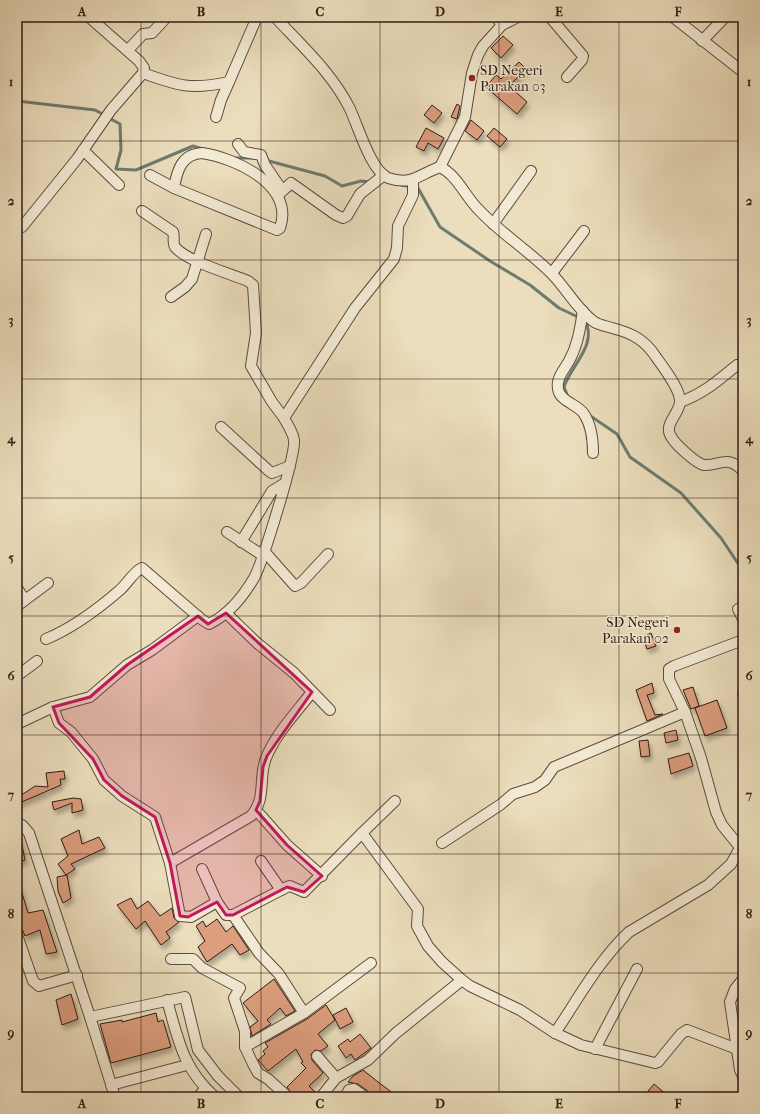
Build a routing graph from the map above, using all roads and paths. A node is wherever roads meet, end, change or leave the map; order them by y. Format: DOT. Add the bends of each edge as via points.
graph roads {
  1 [pos="89,17"];
  2 [pos="257,17"];
  3 [pos="275,17"];
  4 [pos="518,17"];
  5 [pos="550,17"];
  6 [pos="673,17"];
  7 [pos="725,17"];
  8 [pos="164,20"];
  9 [pos="499,21"];
  10 [pos="702,41"];
  11 [pos="128,50"];
  12 [pos="743,72"];
  13 [pos="143,73"];
  14 [pos="566,77"];
  15 [pos="229,82"];
  16 [pos="216,117"];
  17 [pos="238,144"];
  18 [pos="83,150"];
  19 [pos="440,167"];
  20 [pos="531,171"];
  21 [pos="150,175"];
  22 [pos="382,177"];
  23 [pos="119,185"];
  24 [pos="413,187"];
  25 [pos="174,188"];
  26 [pos="280,192"];
  27 [pos="142,211"];
  28 [pos="17,223"];
  29 [pos="493,224"];
  30 [pos="584,231"];
  31 [pos="206,234"];
  32 [pos="197,261"];
  33 [pos="552,273"];
  34 [pos="171,297"];
  35 [pos="582,316"];
  36 [pos="737,365"];
  37 [pos="680,402"];
  38 [pos="284,418"];
  39 [pos="221,427"];
  40 [pos="593,453"];
  41 [pos="290,466"];
  42 [pos="743,471"];
  43 [pos="285,483"];
  44 [pos="227,532"];
  45 [pos="241,542"];
  46 [pos="263,553"];
  47 [pos="328,554"];
  48 [pos="48,583"];
  49 [pos="17,588"];
  50 [pos="21,603"];
  51 [pos="738,609"];
  52 [pos="226,613"];
  53 [pos="198,616"];
  54 [pos="743,619"];
  55 [pos="46,639"];
  56 [pos="743,640"];
  57 [pos="37,661"];
  58 [pos="17,676"];
  59 [pos="312,692"];
  60 [pos="53,707"];
  61 [pos="330,710"];
  62 [pos="685,712"];
  63 [pos="17,724"];
  64 [pos="395,800"];
  65 [pos="256,810"];
  66 [pos="17,825"];
  67 [pos="362,833"];
  68 [pos="442,843"];
  69 [pos="742,850"];
  70 [pos="261,861"];
  71 [pos="170,863"];
  72 [pos="202,869"];
  73 [pos="322,876"];
  74 [pos="281,890"];
  75 [pos="217,902"];
  76 [pos="233,915"];
  77 [pos="17,935"];
  78 [pos="171,959"];
  79 [pos="371,963"];
  80 [pos="637,969"];
  81 [pos="77,975"];
  82 [pos="743,979"];
  83 [pos="462,980"];
  84 [pos="167,1000"];
  85 [pos="304,1013"];
  86 [pos="90,1017"];
  87 [pos="556,1033"];
  88 [pos="245,1047"];
  89 [pos="595,1049"];
  90 [pos="737,1049"];
  91 [pos="198,1050"];
  92 [pos="317,1056"];
  93 [pos="186,1060"];
  94 [pos="743,1076"];
  95 [pos="336,1078"];
  96 [pos="111,1086"];
  97 [pos="205,1089"];
  98 [pos="115,1097"];
  99 [pos="198,1097"];
  100 [pos="215,1097"];
  101 [pos="239,1097"];
  102 [pos="288,1097"];
  103 [pos="321,1097"];
  104 [pos="345,1097"];
  105 [pos="365,1097"];
  1 -- 11 [label="street"];
  2 -- 15 [label="street"];
  3 -- 22 [label="street" via="305,48 344,98"];
  4 -- 9 [label="street"];
  5 -- 14 [label="street" via="583,56"];
  6 -- 10 [label="street"];
  7 -- 10 [label="street"];
  8 -- 11 [label="street" via="152,33 143,34"];
  9 -- 19 [label="street" via="478,55 472,73 465,117"];
  10 -- 12 [label="street"];
  11 -- 13 [label="street" via="144,68"];
  13 -- 15 [label="street" via="177,86 206,87"];
  13 -- 18 [label="street" via="111,110"];
  15 -- 16 [label="street"];
  17 -- 26 [label="street" via="244,152 261,155"];
  18 -- 23 [label="street"];
  18 -- 28 [label="street" via="22,227"];
  19 -- 24 [label="street"];
  19 -- 29 [label="street" via="450,174 468,198"];
  20 -- 29 [label="street"];
  21 -- 25 [label="street"];
  22 -- 24 [label="street" via="402,181"];
  22 -- 26 [label="street" via="360,194 347,216 343,218 294,184 290,183"];
  24 -- 38 [label="street" via="398,226 394,259 355,308"];
  25 -- 26 [label="street" via="183,160 190,154 202,153 247,168"];
  25 -- 26 [label="street" via="277,230 281,226 282,216"];
  27 -- 32 [label="street" via="173,232 176,247"];
  29 -- 33 [label="street"];
  30 -- 33 [label="street"];
  31 -- 32 [label="street"];
  32 -- 34 [label="street" via="192,279"];
  32 -- 38 [label="street" via="253,285 256,333 252,366"];
  33 -- 35 [label="street"];
  35 -- 37 [label="street" via="640,338 671,380"];
  35 -- 40 [label="street" via="577,344 561,375 558,388 559,394 584,414 592,435"];
  36 -- 37 [label="street" via="696,397"];
  37 -- 42 [label="street" via="669,429 671,438 698,463 707,465 727,462"];
  38 -- 41 [label="street" via="294,440"];
  39 -- 41 [label="street" via="272,473"];
  41 -- 43 [label="street"];
  43 -- 45 [label="street" via="272,492"];
  43 -- 46 [label="street"];
  44 -- 45 [label="street"];
  45 -- 46 [label="street"];
  46 -- 47 [label="street" via="295,586 301,583"];
  46 -- 52 [label="street" via="255,576"];
  48 -- 50 [label="street"];
  49 -- 50 [label="street"];
  51 -- 54 [label="street"];
  52 -- 53 [label="street" via="210,624"];
  52 -- 59 [label="street"];
  53 -- 55 [label="street" via="142,568 99,606 62,632"];
  53 -- 60 [label="street" via="127,665 90,698"];
  56 -- 62 [label="street" via="669,669 669,679"];
  57 -- 58 [label="street"];
  59 -- 61 [label="street"];
  59 -- 65 [label="street" via="266,756 260,802"];
  60 -- 63 [label="street"];
  60 -- 71 [label="street" via="59,723 71,732 93,759 104,780 122,796 155,817"];
  62 -- 68 [label="street" via="554,767 545,780 535,787 516,793"];
  62 -- 69 [label="street" via="716,812 722,825"];
  64 -- 67 [label="street"];
  65 -- 71 [label="street" via="251,816"];
  65 -- 73 [label="street" via="286,846"];
  66 -- 81 [label="street" via="22,825 29,833"];
  67 -- 73 [label="street"];
  67 -- 83 [label="street" via="418,909 417,926 428,946"];
  69 -- 87 [label="street" via="708,885 621,939 590,980"];
  70 -- 74 [label="street"];
  71 -- 75 [label="street" via="180,916 191,917"];
  72 -- 75 [label="street"];
  73 -- 74 [label="street" via="304,892 290,886"];
  74 -- 76 [label="street"];
  75 -- 76 [label="street" via="226,915"];
  76 -- 85 [label="street" via="259,953 279,974"];
  77 -- 81 [label="street" via="36,985"];
  78 -- 88 [label="street" via="192,959 202,968 240,988 234,998 246,1031"];
  79 -- 85 [label="street"];
  80 -- 89 [label="street"];
  81 -- 86 [label="street"];
  82 -- 90 [label="street" via="735,989 730,1002"];
  83 -- 87 [label="street" via="520,1010"];
  83 -- 95 [label="street" via="396,1033 368,1060"];
  84 -- 86 [label="street"];
  84 -- 91 [label="street" via="185,997"];
  84 -- 93 [label="street"];
  85 -- 88 [label="street"];
  86 -- 96 [label="street"];
  87 -- 89 [label="street"];
  88 -- 102 [label="street" via="258,1073"];
  89 -- 90 [label="street" via="655,1063 661,1060 687,1030"];
  90 -- 94 [label="street"];
  91 -- 93 [label="street"];
  91 -- 101 [label="street" via="218,1076"];
  92 -- 95 [label="street"];
  93 -- 96 [label="street"];
  93 -- 97 [label="street"];
  95 -- 103 [label="street"];
  96 -- 98 [label="street"];
  97 -- 99 [label="street"];
  97 -- 100 [label="street"];
  104 -- 105 [label="street" via="349,1090 354,1090"];
}
